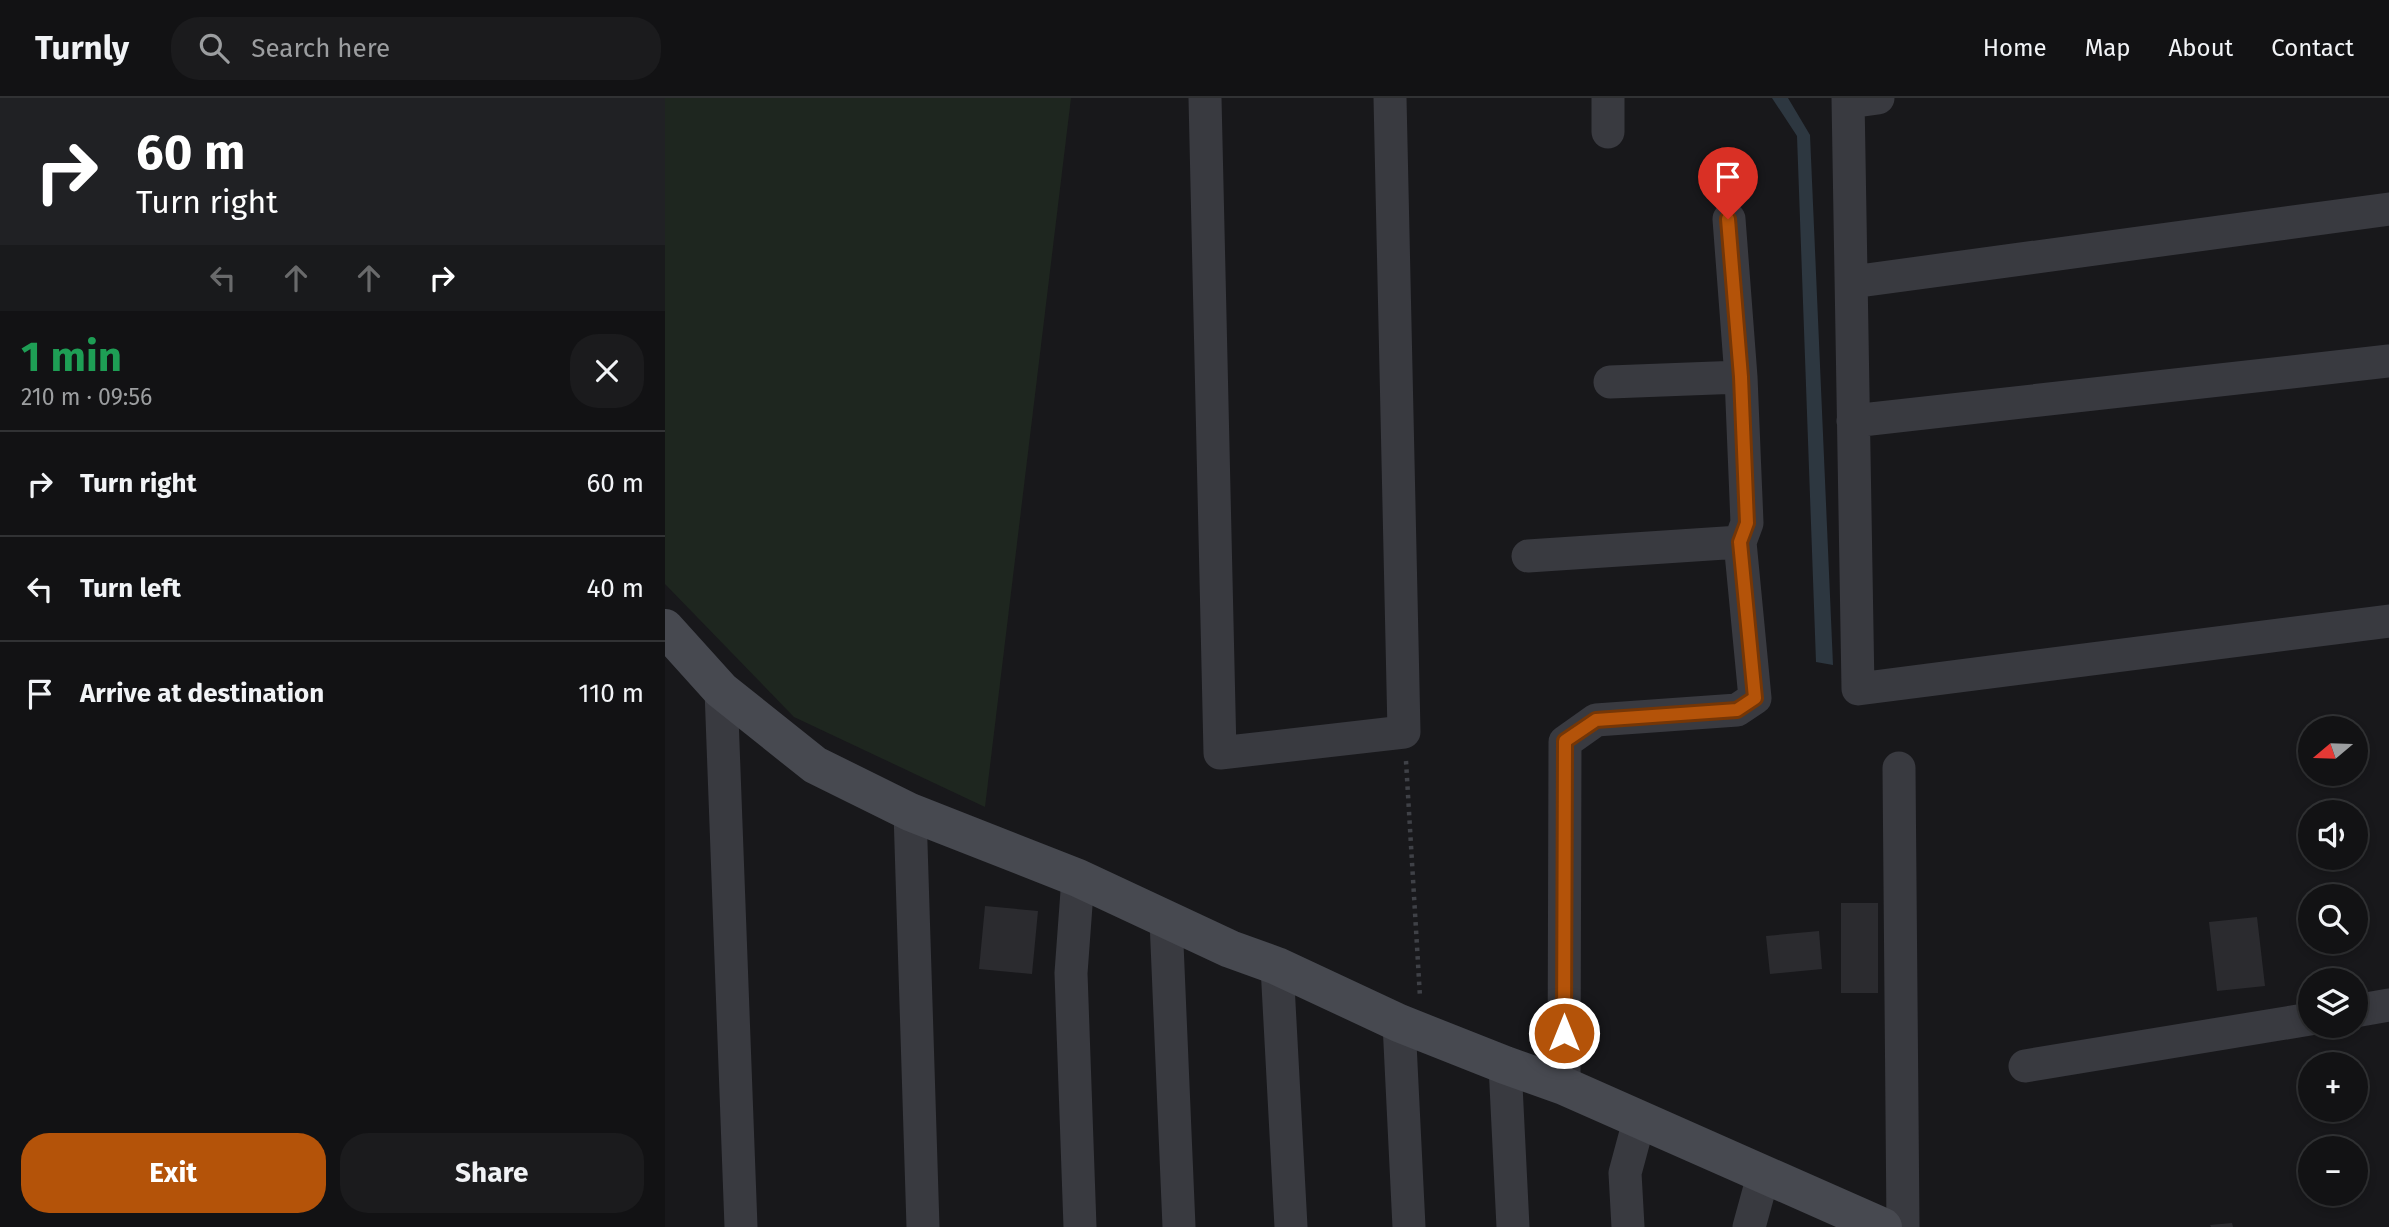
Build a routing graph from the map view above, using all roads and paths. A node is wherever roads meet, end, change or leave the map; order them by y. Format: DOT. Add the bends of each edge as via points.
graph roads {
  1 [pos="1205,98"];
  2 [pos="1390,98"];
  3 [pos="1608,98"];
  4 [pos="1858,99"];
  5 [pos="1608,132"];
  6 [pos="2389,209"];
  7 [pos="1728,219"];
  8 [pos="1852,282"];
  9 [pos="2389,361"];
  10 [pos="1741,377"];
  11 [pos="1610,383"];
  12 [pos="1853,422"];
  13 [pos="1740,542"];
  14 [pos="1528,556"];
  15 [pos="2389,621"];
  16 [pos="665,628"];
  17 [pos="721,690"];
  18 [pos="1404,732"];
  19 [pos="1899,768"];
  20 [pos="911,812"];
  21 [pos="1078,878"];
  22 [pos="1166,920"];
  23 [pos="1277,967"];
  24 [pos="2389,1005"];
  25 [pos="2368,1009"];
  26 [pos="2298,1021"];
  27 [pos="1411,1028"];
  28 [pos="1505,1065"];
  29 [pos="2025,1066"];
  30 [pos="1564,1086"];
  31 [pos="1639,1121"];
  32 [pos="1763,1176"];
  33 [pos="1867,1223"];
  34 [pos="741,1227"];
  35 [pos="923,1227"];
  36 [pos="1080,1227"];
  37 [pos="1179,1227"];
  38 [pos="1291,1227"];
  39 [pos="1409,1227"];
  40 [pos="1513,1227"];
  41 [pos="1628,1227"];
  42 [pos="1749,1227"];
  43 [pos="1903,1227"];
  1 -- 18 [label="street" via="1220,753"];
  2 -- 18 [label="street"];
  3 -- 5 [label="street"];
  4 -- 8 [label="street"];
  6 -- 8 [label="street"];
  7 -- 10 [label="street"];
  8 -- 12 [label="street"];
  9 -- 12 [label="street"];
  10 -- 11 [label="street"];
  10 -- 13 [label="street" via="1747,523"];
  12 -- 15 [label="street" via="1858,689"];
  13 -- 14 [label="street"];
  13 -- 30 [label="street" via="1755,698 1737,710 1596,720 1565,741"];
  16 -- 17 [label="main road"];
  17 -- 20 [label="main road" via="815,765"];
  17 -- 34 [label="street"];
  18 -- 27 [label="path"];
  19 -- 43 [label="street"];
  20 -- 21 [label="main road"];
  20 -- 35 [label="street"];
  21 -- 22 [label="main road"];
  21 -- 36 [label="street" via="1070,973"];
  22 -- 23 [label="main road"];
  22 -- 37 [label="street"];
  23 -- 27 [label="main road"];
  23 -- 38 [label="street"];
  24 -- 25 [label="street"];
  26 -- 29 [label="street"];
  27 -- 28 [label="main road"];
  27 -- 39 [label="street"];
  28 -- 30 [label="main road"];
  28 -- 40 [label="street"];
  30 -- 31 [label="main road"];
  31 -- 32 [label="main road"];
  31 -- 41 [label="street" via="1625,1173"];
  32 -- 33 [label="main road"];
  32 -- 42 [label="street"];
}
